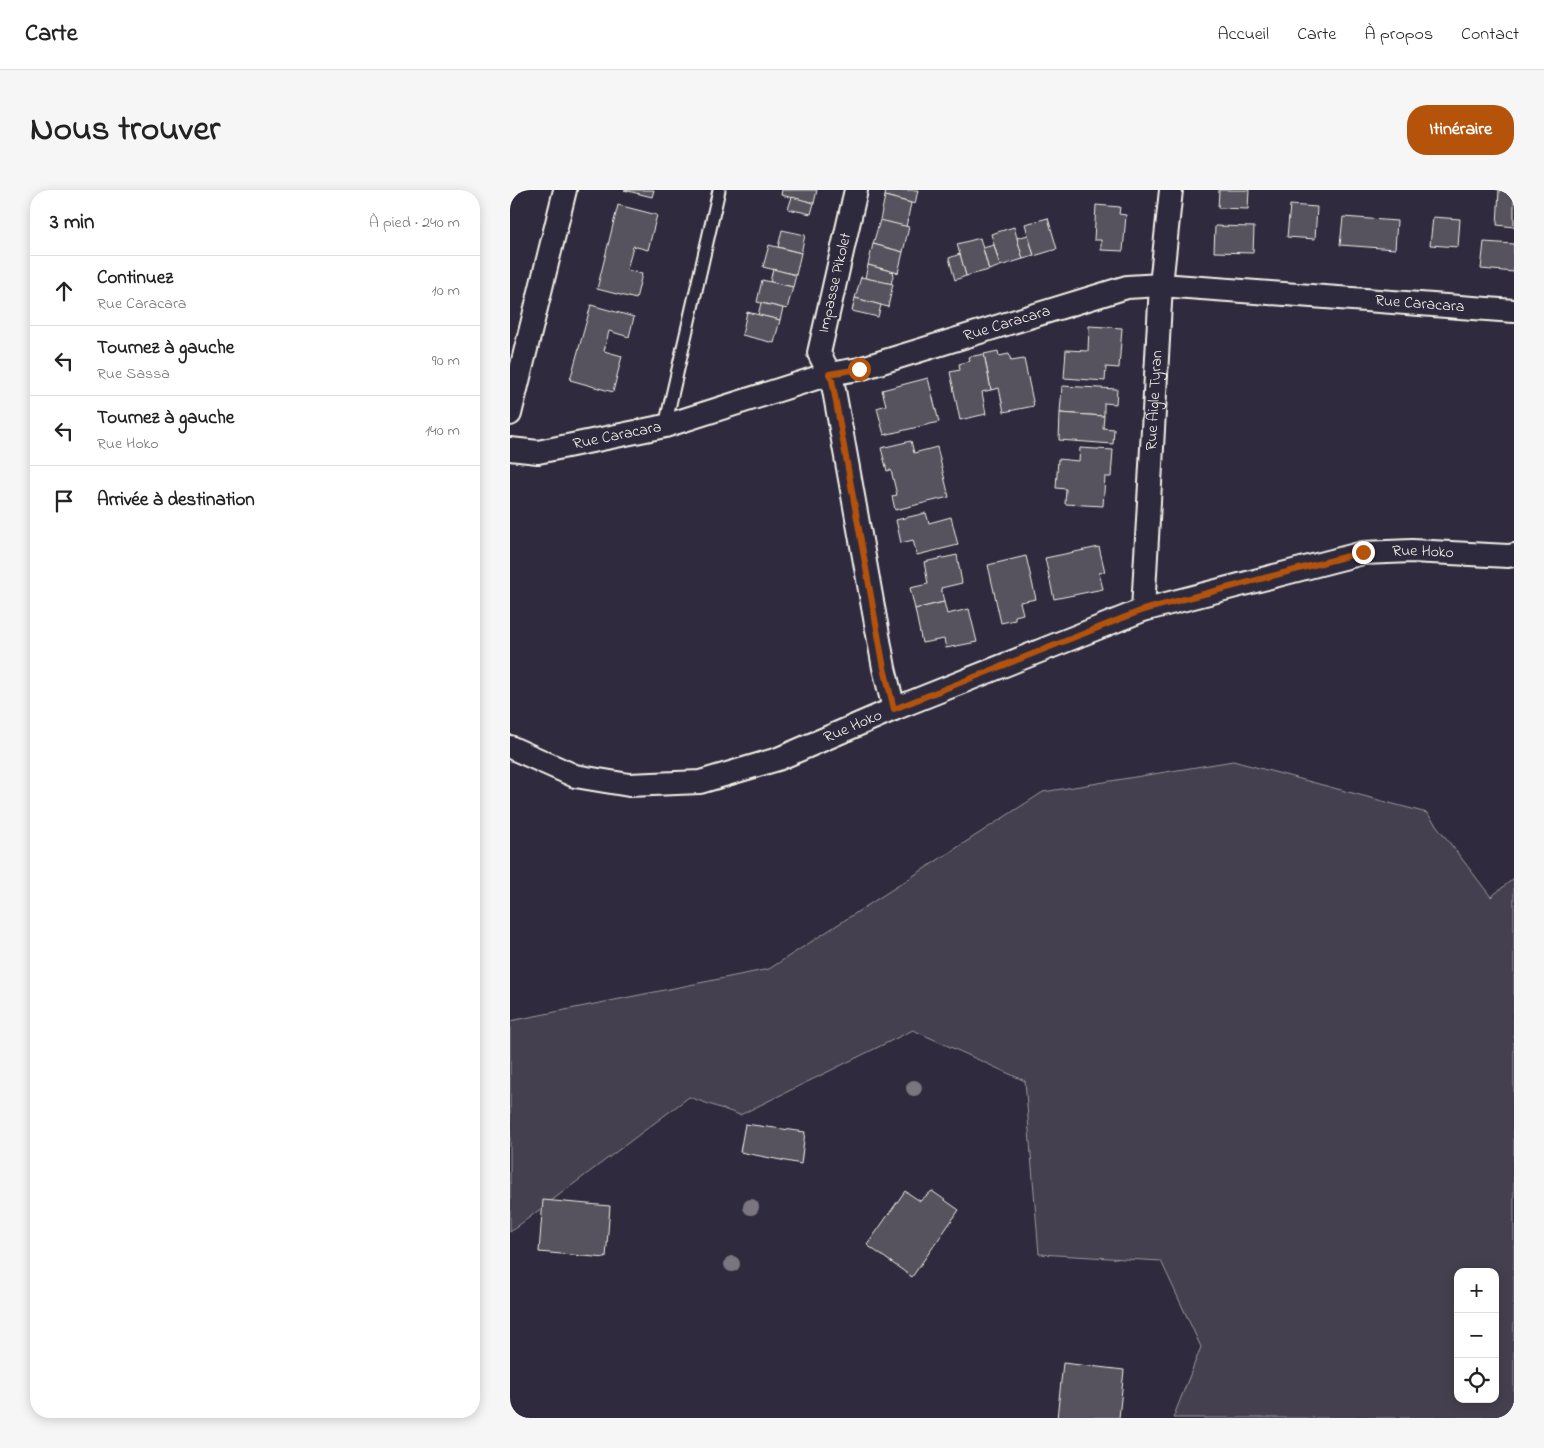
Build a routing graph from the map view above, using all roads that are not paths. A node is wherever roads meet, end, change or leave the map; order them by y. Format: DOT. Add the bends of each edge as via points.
graph roads {
  1 [pos="565,190"];
  2 [pos="719,190"];
  3 [pos="856,190"];
  4 [pos="1171,190"];
  5 [pos="1161,285"];
  6 [pos="1514,311"];
  7 [pos="829,374"];
  8 [pos="510,414"];
  9 [pos="666,426"];
  10 [pos="510,449"];
  11 [pos="1514,554"];
  12 [pos="1143,610"];
  13 [pos="894,709"];
  14 [pos="510,747"];
  1 -- 8 [label="street"];
  2 -- 9 [label="lane"];
  3 -- 7 [label="street, Impasse Pikolet" via="819,353"];
  4 -- 5 [label="street, Rue Aigle Tyran"];
  5 -- 6 [label="street, Rue Caracara"];
  5 -- 7 [label="street, Rue Caracara" via="1127,287 859,369"];
  5 -- 12 [label="street, Rue Aigle Tyran"];
  7 -- 9 [label="street, Rue Caracara"];
  7 -- 13 [label="street, Impasse Pikolet"];
  9 -- 10 [label="street, Rue Caracara" via="538,452"];
  11 -- 12 [label="street, Rue Hoko" via="1363,552"];
  12 -- 13 [label="street, Rue Hoko"];
  13 -- 14 [label="street, Rue Hoko" via="778,759 700,782 629,785 575,776"];
}
